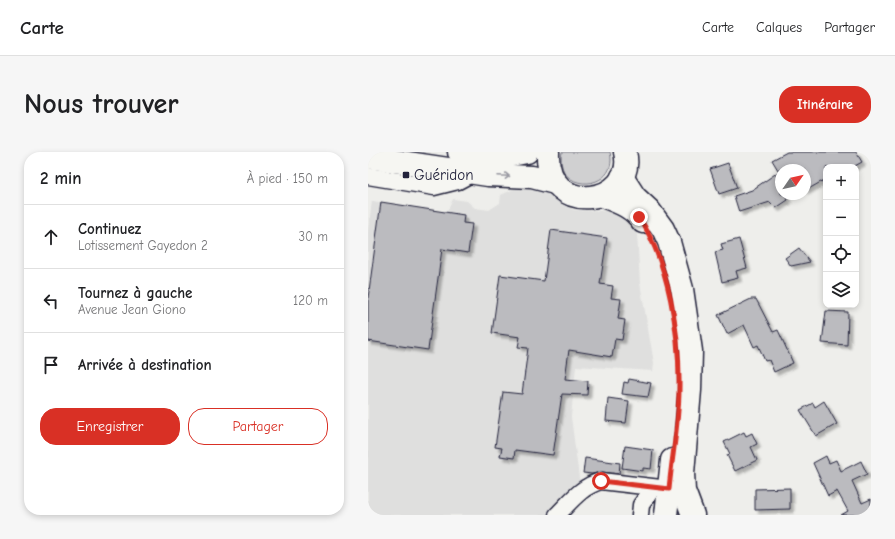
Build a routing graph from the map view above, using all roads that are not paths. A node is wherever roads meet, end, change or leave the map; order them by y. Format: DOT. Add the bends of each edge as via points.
graph roads {
  1 [pos="459,152"];
  2 [pos="527,152"];
  3 [pos="548,152"];
  4 [pos="625,152"];
  5 [pos="368,157"];
  6 [pos="473,173"];
  7 [pos="368,176"];
  8 [pos="622,177"];
  9 [pos="555,183"];
  10 [pos="602,196"];
  11 [pos="661,488"];
  12 [pos="557,515"];
  13 [pos="640,515"];
  14 [pos="666,515"];
  15 [pos="693,515"];
  1 -- 2 [label="main road" via="500,157"];
  3 -- 9 [label="main road" via="547,163"];
  4 -- 8 [label="main road"];
  5 -- 6 [label="main road"];
  6 -- 7 [label="street" via="458,181 434,187"];
  6 -- 9 [label="main road, one-way" via="532,177"];
  8 -- 10 [label="main road"];
  8 -- 15 [label="main road" via="663,229 682,289 691,351 683,473 684,491"];
  9 -- 10 [label="main road" via="564,192 576,197"];
  10 -- 11 [label="main road" via="626,205 639,217 659,255 669,293 677,350 679,390"];
  11 -- 12 [label="street" via="601,481 591,483"];
  11 -- 13 [label="street" via="641,504"];
  11 -- 14 [label="main road"];
}
